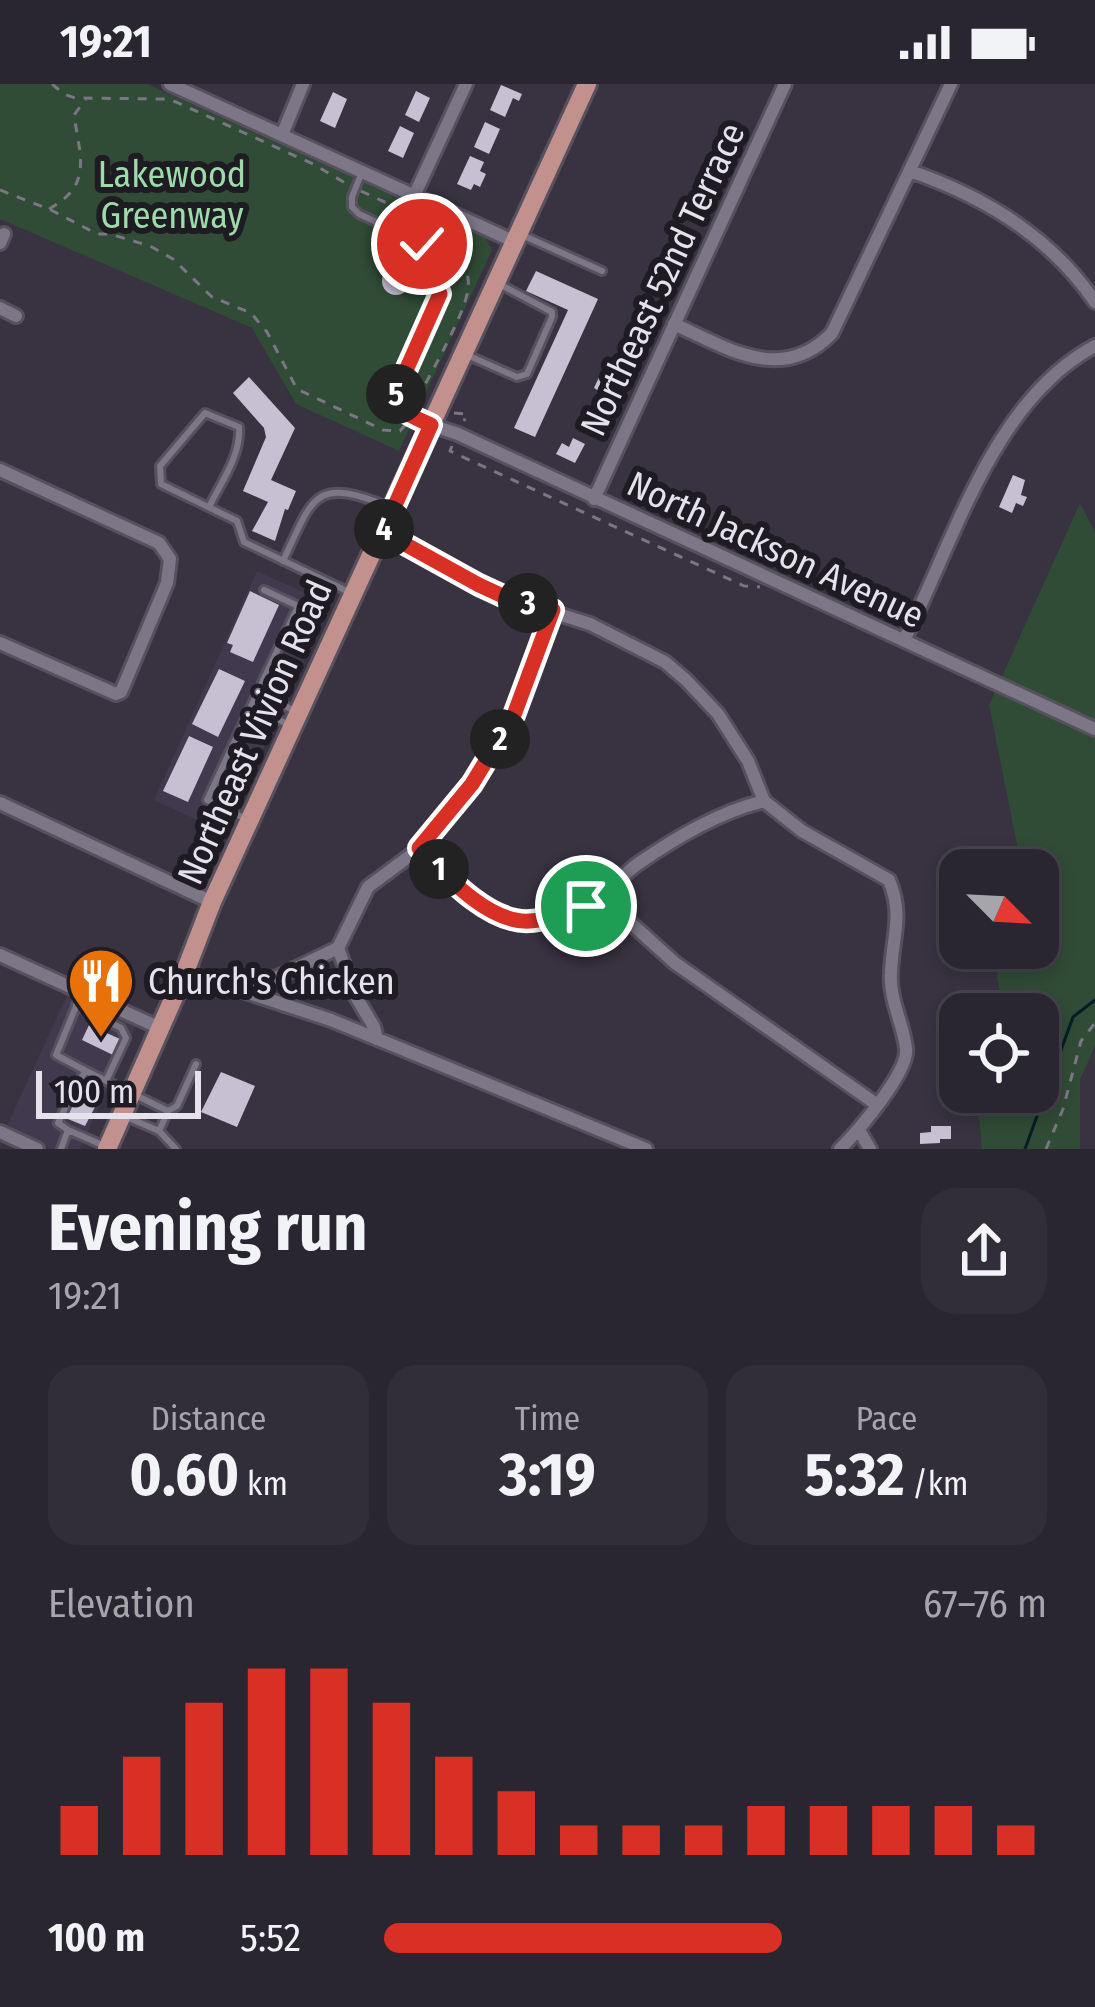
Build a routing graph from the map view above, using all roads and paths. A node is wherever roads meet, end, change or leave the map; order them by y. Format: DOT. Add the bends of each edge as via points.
graph roads {
  1 [pos="52,84"];
  2 [pos="170,84"];
  3 [pos="303,84"];
  4 [pos="466,84"];
  5 [pos="587,84"];
  6 [pos="785,84"];
  7 [pos="951,84"];
  8 [pos="87,98"];
  9 [pos="282,135"];
  10 [pos="910,171"];
  11 [pos="362,172"];
  12 [pos="356,189"];
  13 [pos="0,190"];
  14 [pos="414,196"];
  15 [pos="66,199"];
  16 [pos="49,209"];
  17 [pos="68,219"];
  18 [pos="517,237"];
  19 [pos="602,271"];
  20 [pos="496,282"];
  21 [pos="1095,302"];
  22 [pos="0,308"];
  23 [pos="16,316"];
  24 [pos="674,324"];
  25 [pos="1095,346"];
  26 [pos="464,353"];
  27 [pos="417,402"];
  28 [pos="411,414"];
  29 [pos="461,414"];
  30 [pos="463,422"];
  31 [pos="431,425"];
  32 [pos="454,441"];
  33 [pos="0,470"];
  34 [pos="594,499"];
  35 [pos="208,507"];
  36 [pos="394,509"];
  37 [pos="383,532"];
  38 [pos="284,561"];
  39 [pos="758,586"];
  40 [pos="264,590"];
  41 [pos="352,593"];
  42 [pos="553,610"];
  43 [pos="904,640"];
  44 [pos="0,643"];
  45 [pos="257,693"];
  46 [pos="251,706"];
  47 [pos="295,719"];
  48 [pos="1095,729"];
  49 [pos="764,801"];
  50 [pos="0,803"];
  51 [pos="250,820"];
  52 [pos="419,848"];
  53 [pos="602,897"];
  54 [pos="212,902"];
  55 [pos="338,948"];
  56 [pos="0,955"];
  57 [pos="185,972"];
  58 [pos="246,992"];
  59 [pos="79,999"];
  60 [pos="1095,1023"];
  61 [pos="160,1028"];
  62 [pos="377,1039"];
  63 [pos="196,1064"];
  64 [pos="86,1071"];
  65 [pos="106,1081"];
  66 [pos="131,1094"];
  67 [pos="876,1104"];
  68 [pos="168,1111"];
  69 [pos="122,1115"];
  70 [pos="68,1130"];
  71 [pos="860,1130"];
  72 [pos="159,1131"];
  73 [pos="0,1132"];
  74 [pos="108,1148"];
  75 [pos="37,1149"];
  76 [pos="61,1149"];
  77 [pos="176,1149"];
  78 [pos="646,1149"];
  79 [pos="840,1149"];
  80 [pos="870,1149"];
  81 [pos="1046,1149"];
  1 -- 8 [label="path"];
  2 -- 9 [label="street"];
  3 -- 9 [label="street"];
  4 -- 14 [label="street"];
  5 -- 18 [label="main road, Northeast Vivion Road"];
  6 -- 24 [label="street, Northeast 52nd Terrace"];
  7 -- 10 [label="street"];
  8 -- 12 [label="path" via="166,99"];
  8 -- 15 [label="path" via="74,115 82,161"];
  9 -- 11 [label="street"];
  10 -- 21 [label="street" via="1027,231"];
  10 -- 24 [label="street" via="820,344 791,358 759,359"];
  11 -- 12 [label="lane"];
  11 -- 14 [label="street"];
  12 -- 27 [label="path" via="442,230 465,268 462,308"];
  12 -- 28 [label="lane" via="352,207 359,214 422,244 440,294 395,395"];
  13 -- 16 [label="path"];
  14 -- 18 [label="street"];
  15 -- 16 [label="path"];
  15 -- 17 [label="path"];
  16 -- 17 [label="path"];
  17 -- 28 [label="path" via="150,246 212,297 251,313 306,395 392,432"];
  18 -- 19 [label="lane"];
  18 -- 20 [label="main road, Northeast Vivion Road"];
  20 -- 26 [label="main road, Northeast Vivion Road"];
  20 -- 26 [label="lane" via="552,312 536,355 521,377"];
  22 -- 23 [label="street"];
  24 -- 34 [label="street, Northeast 52nd Terrace"];
  25 -- 43 [label="street" via="1048,379 1001,439"];
  26 -- 31 [label="main road, Northeast Vivion Road"];
  28 -- 31 [label="lane"];
  29 -- 30 [label="path" via="467,413"];
  31 -- 34 [label="street, North Jackson Avenue"];
  31 -- 36 [label="main road, Northeast Vivion Road"];
  32 -- 39 [label="path" via="450,451"];
  33 -- 44 [label="street" via="160,544 170,559 119,700"];
  34 -- 43 [label="street, North Jackson Avenue"];
  35 -- 35 [label="lane" via="158,476 205,413 240,432"];
  35 -- 38 [label="lane" via="238,521 244,542"];
  36 -- 37 [label="main road, Northeast Vivion Road"];
  36 -- 38 [label="lane" via="358,494 320,495"];
  37 -- 41 [label="main road, Northeast Vivion Road"];
  37 -- 42 [label="street" via="505,597"];
  38 -- 41 [label="lane"];
  40 -- 45 [label="lane" via="298,606"];
  41 -- 47 [label="main road, Northeast Vivion Road"];
  42 -- 49 [label="street" via="626,640 686,680 734,736"];
  42 -- 52 [label="street" via="514,715"];
  43 -- 48 [label="street, North Jackson Avenue"];
  45 -- 46 [label="lane"];
  45 -- 47 [label="lane"];
  46 -- 47 [label="lane"];
  46 -- 51 [label="lane" via="207,800"];
  47 -- 51 [label="main road, Northeast Vivion Road"];
  49 -- 53 [label="street" via="731,809 639,862"];
  49 -- 67 [label="street" via="889,880 896,896 890,975 907,1058"];
  50 -- 54 [label="street"];
  51 -- 54 [label="main road, Northeast Vivion Road"];
  52 -- 53 [label="street" via="463,891 509,918 529,921"];
  52 -- 55 [label="street" via="368,887"];
  53 -- 67 [label="street" via="675,963"];
  54 -- 57 [label="main road, Northeast Vivion Road"];
  55 -- 58 [label="street"];
  55 -- 62 [label="street"];
  56 -- 59 [label="street"];
  57 -- 58 [label="street"];
  57 -- 61 [label="main road, Northeast Vivion Road"];
  58 -- 62 [label="street"];
  59 -- 61 [label="street"];
  59 -- 64 [label="lane" via="56,1054"];
  59 -- 65 [label="lane" via="125,1038"];
  60 -- 81 [label="path" via="1081,1041"];
  61 -- 66 [label="main road, Northeast Vivion Road"];
  62 -- 78 [label="street"];
  63 -- 68 [label="lane"];
  64 -- 65 [label="lane"];
  64 -- 70 [label="lane" via="58,1123"];
  65 -- 66 [label="lane"];
  66 -- 68 [label="lane"];
  66 -- 69 [label="main road, Northeast Vivion Road"];
  67 -- 71 [label="street"];
  68 -- 72 [label="lane"];
  69 -- 72 [label="lane"];
  69 -- 74 [label="main road, Northeast Vivion Road"];
  70 -- 74 [label="lane"];
  70 -- 76 [label="lane"];
  71 -- 79 [label="street"];
  71 -- 80 [label="street"];
  72 -- 77 [label="lane"];
  73 -- 75 [label="street"];
}
